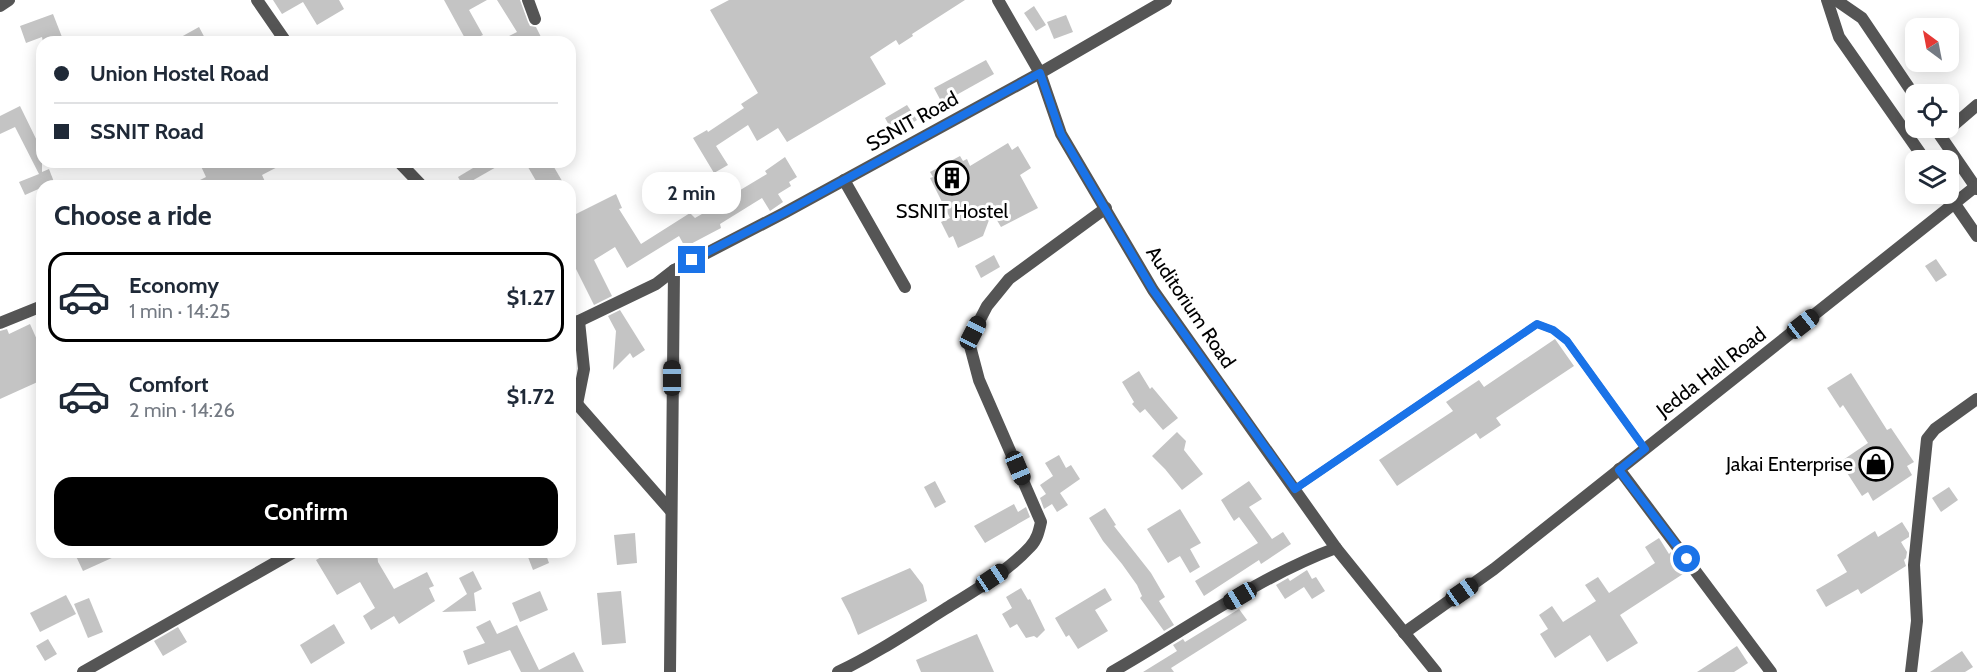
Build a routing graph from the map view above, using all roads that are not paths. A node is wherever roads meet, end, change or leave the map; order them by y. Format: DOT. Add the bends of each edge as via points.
graph roads {
  1 [pos="9,0"];
  2 [pos="257,0"];
  3 [pos="528,0"];
  4 [pos="998,0"];
  5 [pos="1166,0"];
  6 [pos="1827,0"];
  7 [pos="1836,0"];
  8 [pos="0,6"];
  9 [pos="535,19"];
  10 [pos="282,36"];
  11 [pos="1040,73"];
  12 [pos="1907,84"];
  13 [pos="1977,105"];
  14 [pos="1959,117"];
  15 [pos="1943,138"];
  16 [pos="1918,150"];
  17 [pos="405,168"];
  18 [pos="416,180"];
  19 [pos="844,180"];
  20 [pos="1976,188"];
  21 [pos="1959,195"];
  22 [pos="1945,204"];
  23 [pos="1955,204"];
  24 [pos="1106,208"];
  25 [pos="1977,236"];
  26 [pos="674,270"];
  27 [pos="905,287"];
  28 [pos="36,308"];
  29 [pos="576,322"];
  30 [pos="0,323"];
  31 [pos="576,327"];
  32 [pos="576,394"];
  33 [pos="1977,399"];
  34 [pos="576,407"];
  35 [pos="1645,449"];
  36 [pos="1619,470"];
  37 [pos="1295,489"];
  38 [pos="671,511"];
  39 [pos="1336,548"];
  40 [pos="283,558"];
  41 [pos="1404,633"];
  42 [pos="83,672"];
  43 [pos="670,672"];
  44 [pos="838,672"];
  45 [pos="1112,672"];
  46 [pos="1436,672"];
  47 [pos="1771,672"];
  48 [pos="1911,672"];
  1 -- 8 [label="street"];
  2 -- 10 [label="street"];
  3 -- 9 [label="street"];
  4 -- 11 [label="street, Auditorium Road"];
  5 -- 11 [label="street, SSNIT Road"];
  6 -- 16 [label="street" via="1839,37"];
  7 -- 12 [label="street" via="1862,18"];
  11 -- 19 [label="street, SSNIT Road"];
  11 -- 24 [label="street, Auditorium Road" via="1061,134"];
  13 -- 14 [label="street"];
  15 -- 20 [label="street"];
  17 -- 18 [label="street"];
  19 -- 26 [label="street, SSNIT Road"];
  19 -- 27 [label="street"];
  20 -- 21 [label="street, Jedda Hall Road"];
  22 -- 35 [label="street, Jedda Hall Road"];
  23 -- 25 [label="street"];
  24 -- 37 [label="street, Auditorium Road" via="1153,290"];
  24 -- 44 [label="street" via="1009,279 987,306 970,346 979,380 1041,522 1038,535 1031,546 971,592 868,658"];
  26 -- 29 [label="street, SSNIT Road" via="656,284"];
  26 -- 38 [label="street"];
  28 -- 30 [label="street"];
  31 -- 32 [label="street" via="584,369"];
  33 -- 48 [label="street" via="1927,438 1914,565 1917,621"];
  34 -- 38 [label="street"];
  35 -- 36 [label="street, Jedda Hall Road"];
  35 -- 37 [label="lane" via="1567,341 1537,324"];
  36 -- 41 [label="street, Jedda Hall Road" via="1494,569"];
  36 -- 47 [label="street"];
  37 -- 39 [label="street, Auditorium Road"];
  38 -- 43 [label="street"];
  39 -- 41 [label="street, Auditorium Road"];
  39 -- 45 [label="street" via="1256,586"];
  40 -- 42 [label="street"];
  41 -- 46 [label="street"];
}
